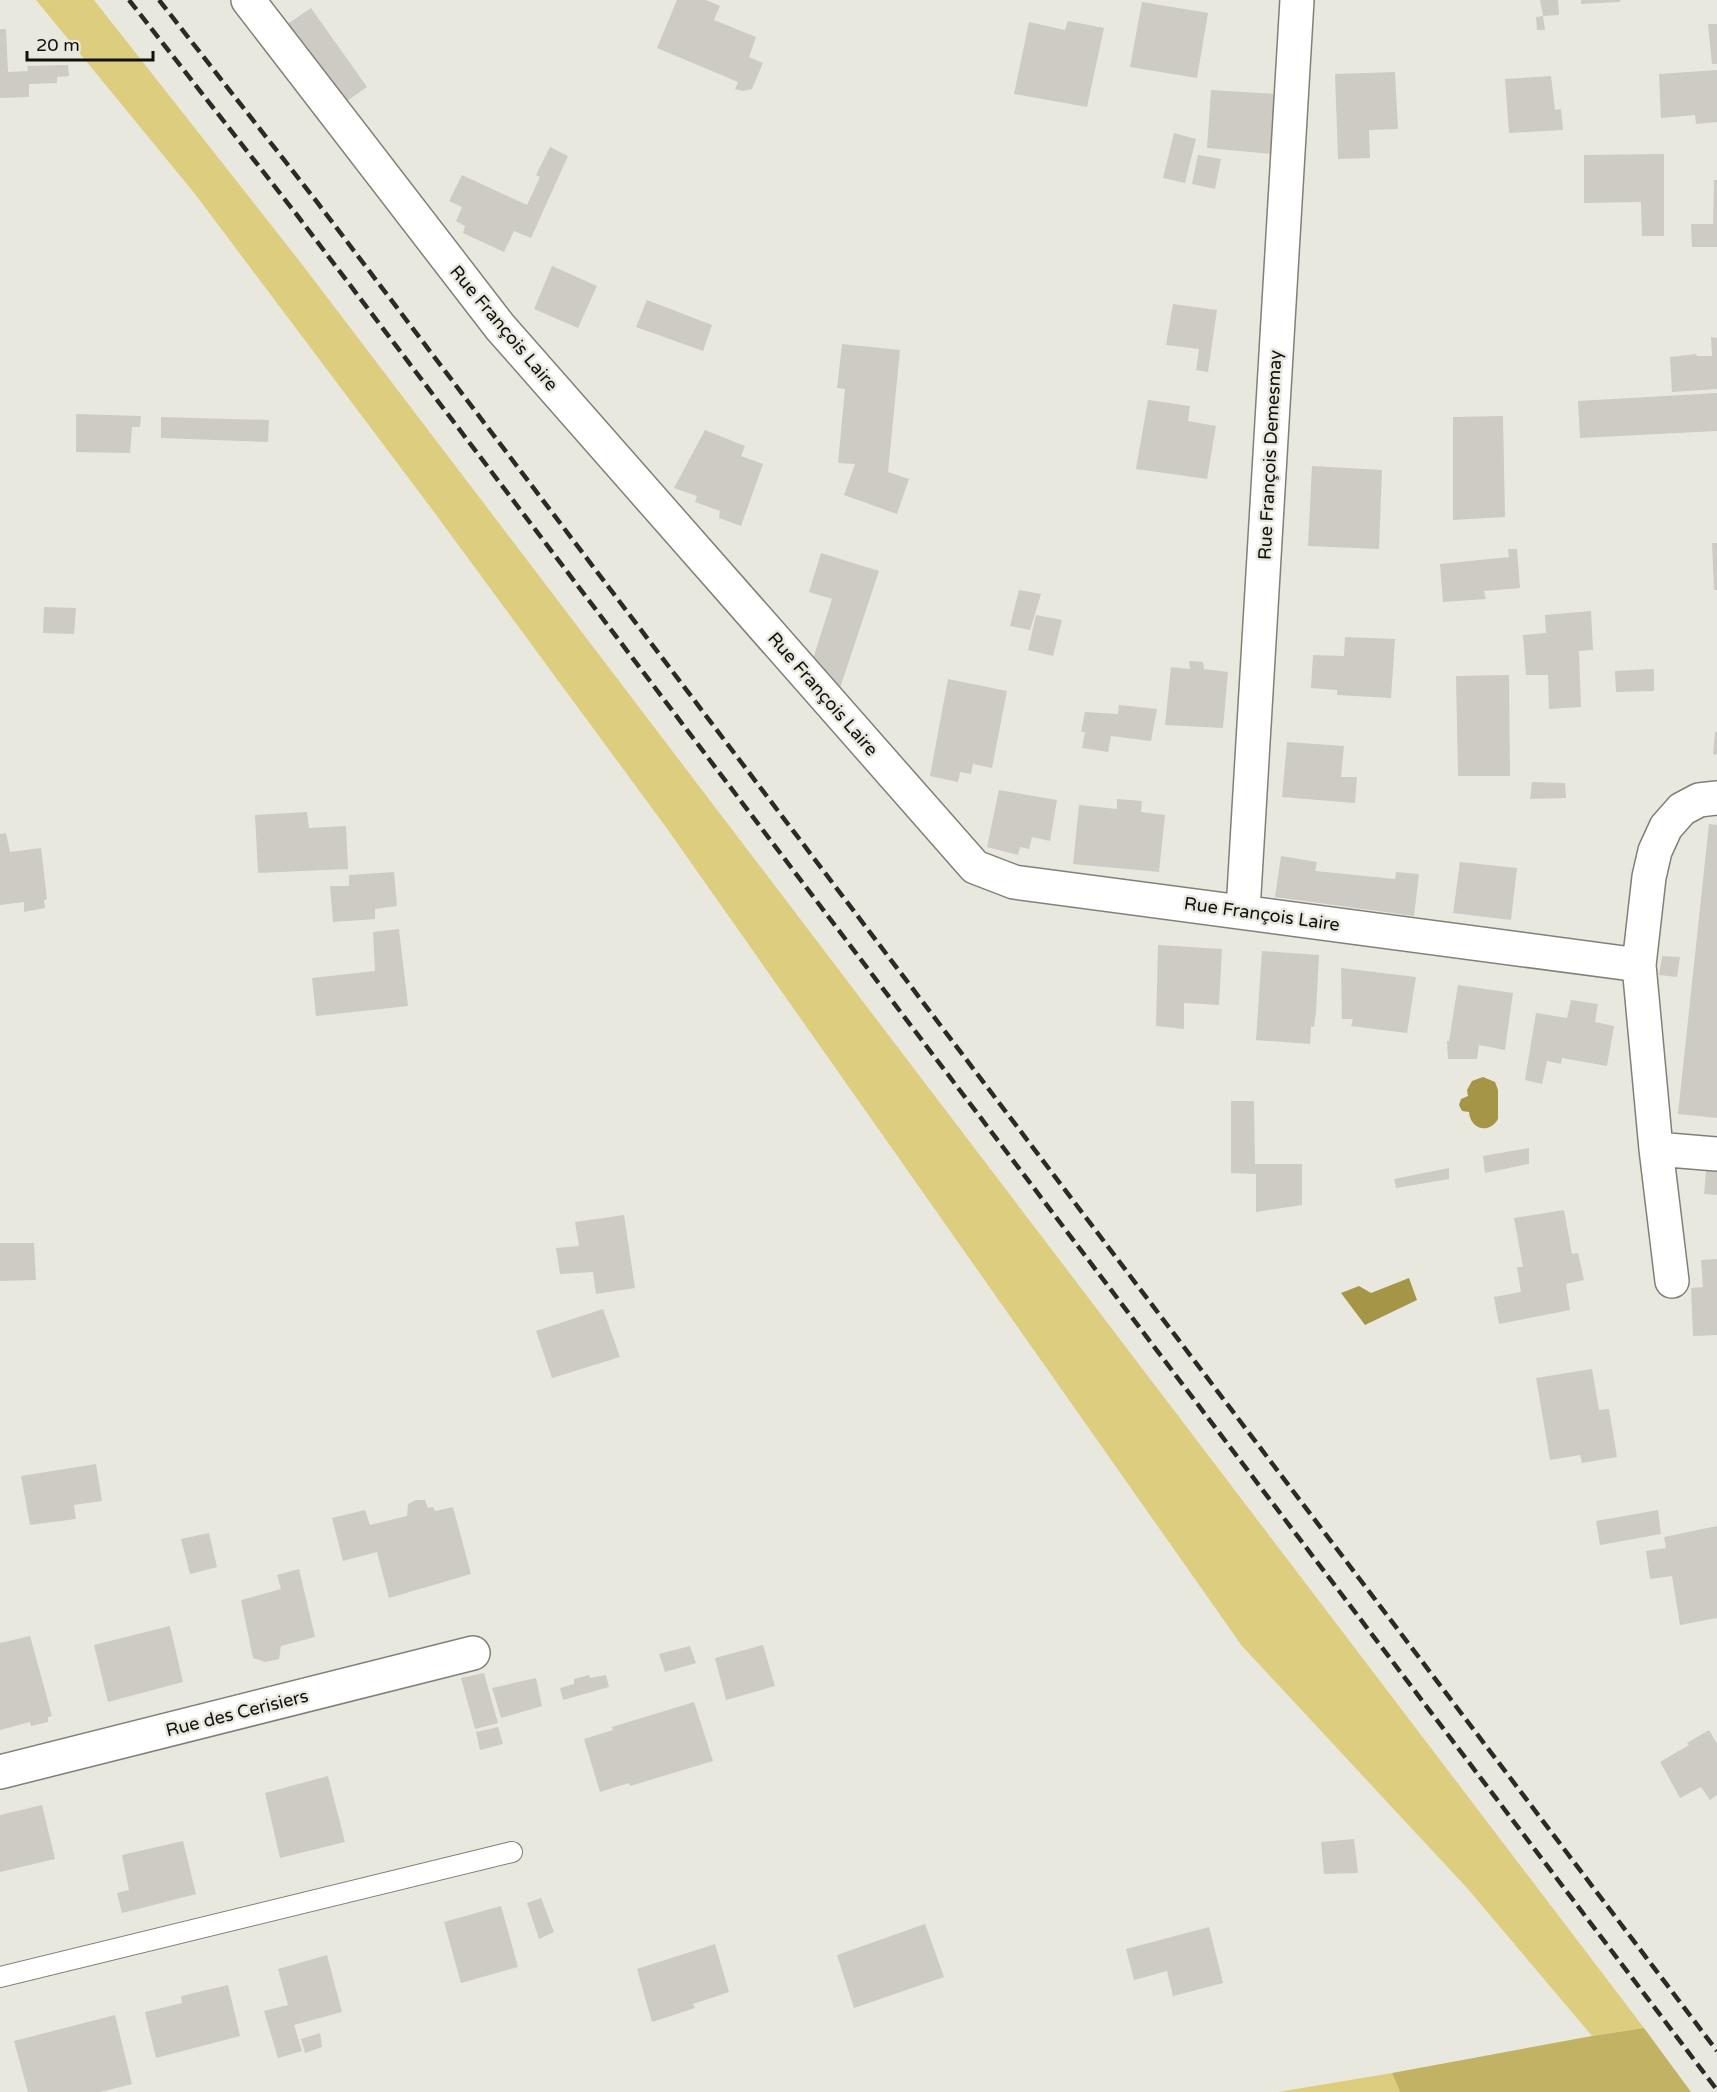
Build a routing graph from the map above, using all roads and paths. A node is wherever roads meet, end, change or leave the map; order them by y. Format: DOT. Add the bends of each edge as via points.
graph roads {
  1 [pos="248,0"];
  2 [pos="1297,0"];
  3 [pos="1717,798"];
  4 [pos="1243,911"];
  5 [pos="1638,965"];
  6 [pos="1656,1149"];
  7 [pos="1717,1154"];
  8 [pos="1672,1281"];
  9 [pos="473,1653"];
  10 [pos="0,1772"];
  11 [pos="512,1851"];
  12 [pos="0,1977"];
  1 -- 4 [label="street, Rue François Laire" via="500,327 975,867 1014,882"];
  2 -- 4 [label="street, Rue François Demesmay"];
  3 -- 5 [label="street" via="1699,800 1682,809 1666,827 1649,877"];
  4 -- 5 [label="street, Rue François Laire"];
  5 -- 6 [label="street"];
  6 -- 7 [label="street"];
  6 -- 8 [label="street"];
  9 -- 10 [label="street, Rue des Cerisiers"];
  11 -- 12 [label="lane"];
}
